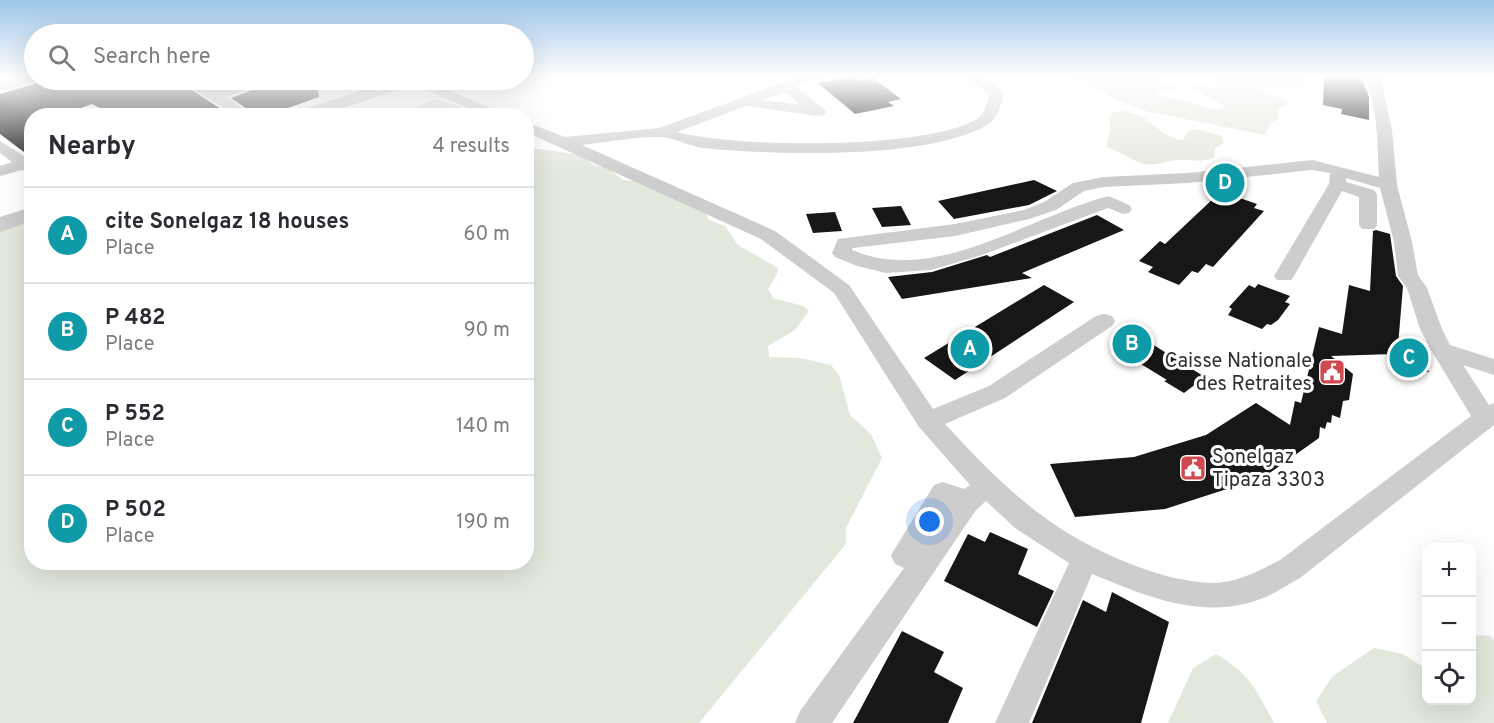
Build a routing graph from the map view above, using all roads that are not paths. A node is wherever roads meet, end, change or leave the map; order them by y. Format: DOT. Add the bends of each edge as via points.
graph roads {
  1 [pos="721,110"];
  2 [pos="804,110"];
  3 [pos="816,110"];
  4 [pos="992,110"];
  5 [pos="1380,110"];
  6 [pos="534,129"];
  7 [pos="661,132"];
  8 [pos="565,142"];
  9 [pos="0,146"];
  10 [pos="24,164"];
  11 [pos="24,168"];
  12 [pos="0,171"];
  13 [pos="1338,177"];
  14 [pos="1388,185"];
  15 [pos="1123,209"];
  16 [pos="24,216"];
  17 [pos="0,225"];
  18 [pos="1368,225"];
  19 [pos="1284,276"];
  20 [pos="1104,321"];
  21 [pos="1442,350"];
  22 [pos="1494,368"];
  23 [pos="1489,414"];
  24 [pos="928,421"];
  25 [pos="977,494"];
  26 [pos="1085,558"];
  27 [pos="812,723"];
  28 [pos="1012,723"];
  1 -- 7 [label="street"];
  2 -- 3 [label="street" via="819,112"];
  4 -- 7 [label="street" via="984,121 950,135 875,146 807,148 701,143"];
  5 -- 14 [label="street"];
  6 -- 8 [label="street"];
  7 -- 8 [label="street"];
  8 -- 24 [label="street" via="768,236 794,252 842,290"];
  9 -- 10 [label="street"];
  11 -- 12 [label="street"];
  13 -- 14 [label="street"];
  13 -- 15 [label="street" via="1312,165 1104,182 1079,188 1029,214 956,230 845,243 842,253 873,266 932,265 1109,201"];
  13 -- 18 [label="street" via="1368,194"];
  13 -- 19 [label="street"];
  14 -- 21 [label="street" via="1408,276 1417,288"];
  16 -- 17 [label="street"];
  20 -- 24 [label="street" via="997,392"];
  21 -- 22 [label="street"];
  21 -- 23 [label="street"];
  23 -- 26 [label="street" via="1290,569 1257,587 1212,596 1177,592"];
  24 -- 25 [label="street"];
  25 -- 26 [label="street"];
  25 -- 27 [label="street"];
  26 -- 28 [label="street"];
}
